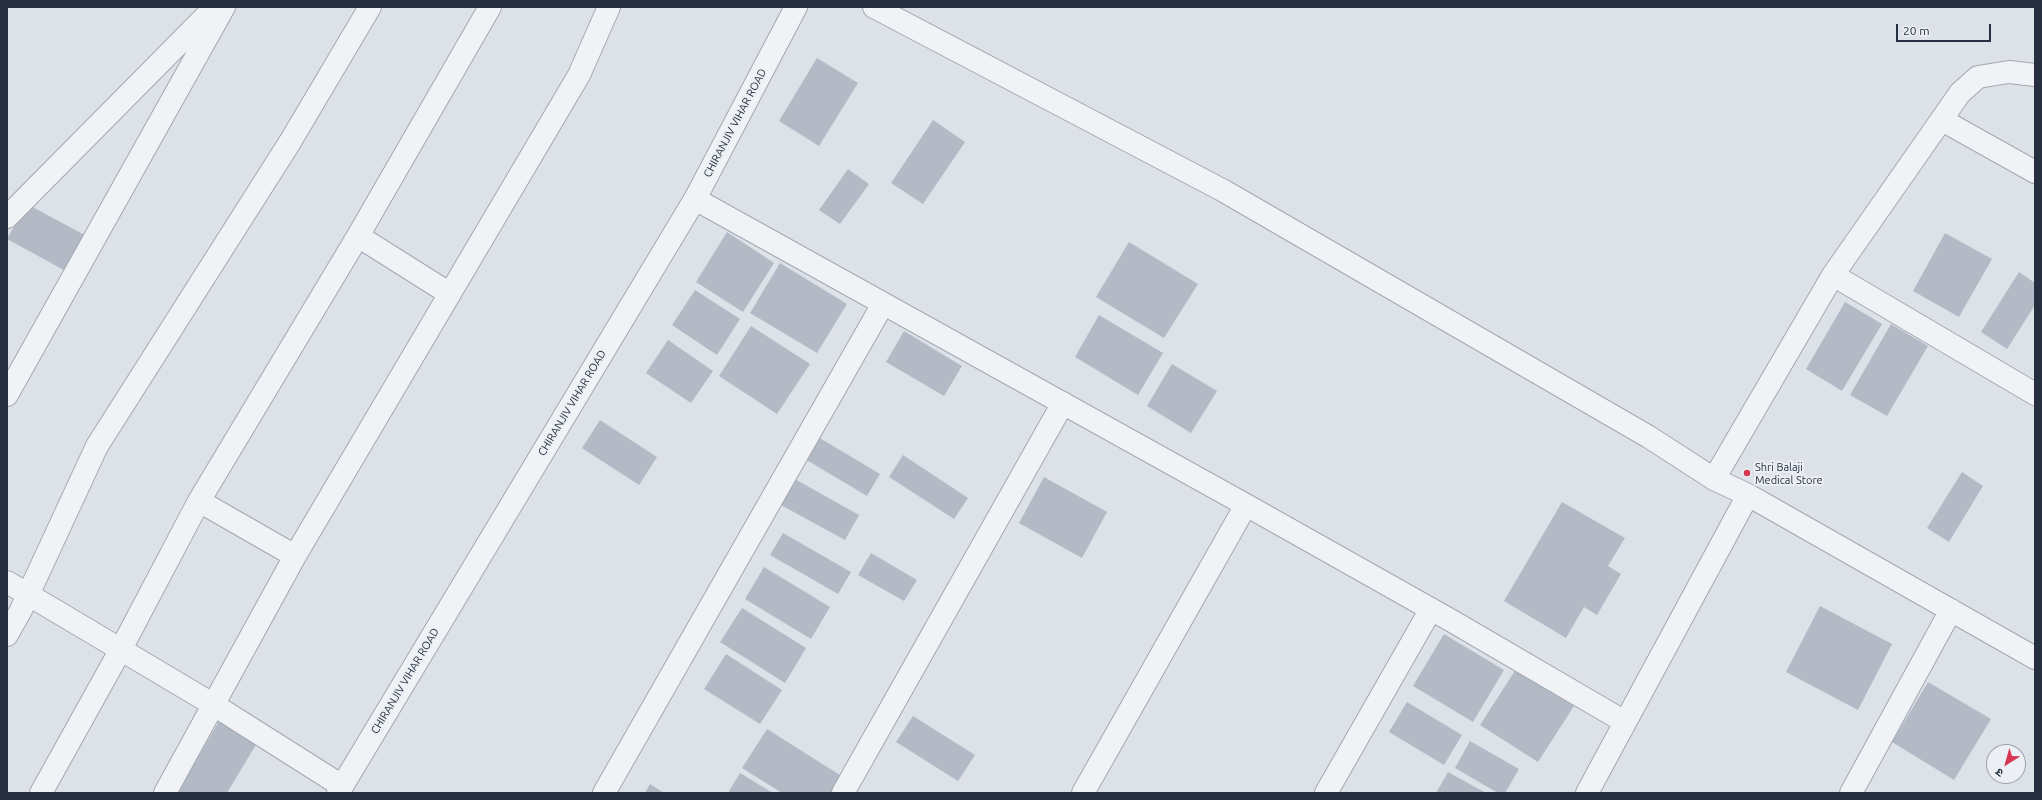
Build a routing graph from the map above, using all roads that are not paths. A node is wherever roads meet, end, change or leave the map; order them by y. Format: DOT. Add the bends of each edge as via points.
graph roads {
  1 [pos="215,7"];
  2 [pos="224,7"];
  3 [pos="370,7"];
  4 [pos="490,7"];
  5 [pos="609,7"];
  6 [pos="796,7"];
  7 [pos="874,7"];
  8 [pos="2035,75"];
  9 [pos="1942,120"];
  10 [pos="2035,172"];
  11 [pos="696,199"];
  12 [pos="7,217"];
  13 [pos="358,236"];
  14 [pos="1833,275"];
  15 [pos="450,294"];
  16 [pos="883,304"];
  17 [pos="2035,394"];
  18 [pos="7,395"];
  19 [pos="1063,403"];
  20 [pos="1714,479"];
  21 [pos="1748,495"];
  22 [pos="199,501"];
  23 [pos="1246,505"];
  24 [pos="295,556"];
  25 [pos="7,582"];
  26 [pos="28,594"];
  27 [pos="1431,610"];
  28 [pos="1951,610"];
  29 [pos="7,635"];
  30 [pos="122,649"];
  31 [pos="2035,658"];
  32 [pos="214,705"];
  33 [pos="1625,722"];
  34 [pos="340,789"];
  35 [pos="41,793"];
  36 [pos="165,793"];
  37 [pos="604,793"];
  38 [pos="844,793"];
  39 [pos="1083,793"];
  40 [pos="1326,793"];
  41 [pos="1587,793"];
  42 [pos="1851,793"];
  1 -- 12 [label="street"];
  2 -- 18 [label="street"];
  3 -- 26 [label="street" via="290,142 97,446"];
  4 -- 13 [label="street"];
  5 -- 15 [label="street" via="579,75"];
  6 -- 11 [label="street, CHIRANJIV VIHAR ROAD"];
  7 -- 20 [label="street" via="1224,191 1649,437"];
  8 -- 9 [label="street" via="2009,72 1978,77 1960,93"];
  9 -- 10 [label="street"];
  9 -- 14 [label="street"];
  11 -- 16 [label="street"];
  11 -- 34 [label="street, CHIRANJIV VIHAR ROAD"];
  13 -- 15 [label="street"];
  13 -- 22 [label="street"];
  14 -- 17 [label="street"];
  14 -- 20 [label="street"];
  15 -- 24 [label="street"];
  16 -- 19 [label="street"];
  16 -- 37 [label="street"];
  19 -- 23 [label="street"];
  19 -- 38 [label="street"];
  20 -- 21 [label="street"];
  21 -- 28 [label="street"];
  21 -- 33 [label="street"];
  22 -- 24 [label="street"];
  22 -- 30 [label="street"];
  23 -- 27 [label="street"];
  23 -- 39 [label="street"];
  24 -- 32 [label="street"];
  25 -- 26 [label="street"];
  26 -- 29 [label="street"];
  26 -- 30 [label="street"];
  27 -- 33 [label="street"];
  27 -- 40 [label="street"];
  28 -- 31 [label="street"];
  28 -- 42 [label="street"];
  30 -- 32 [label="street"];
  30 -- 35 [label="street"];
  32 -- 34 [label="street"];
  32 -- 36 [label="street"];
  33 -- 41 [label="street"];
}
